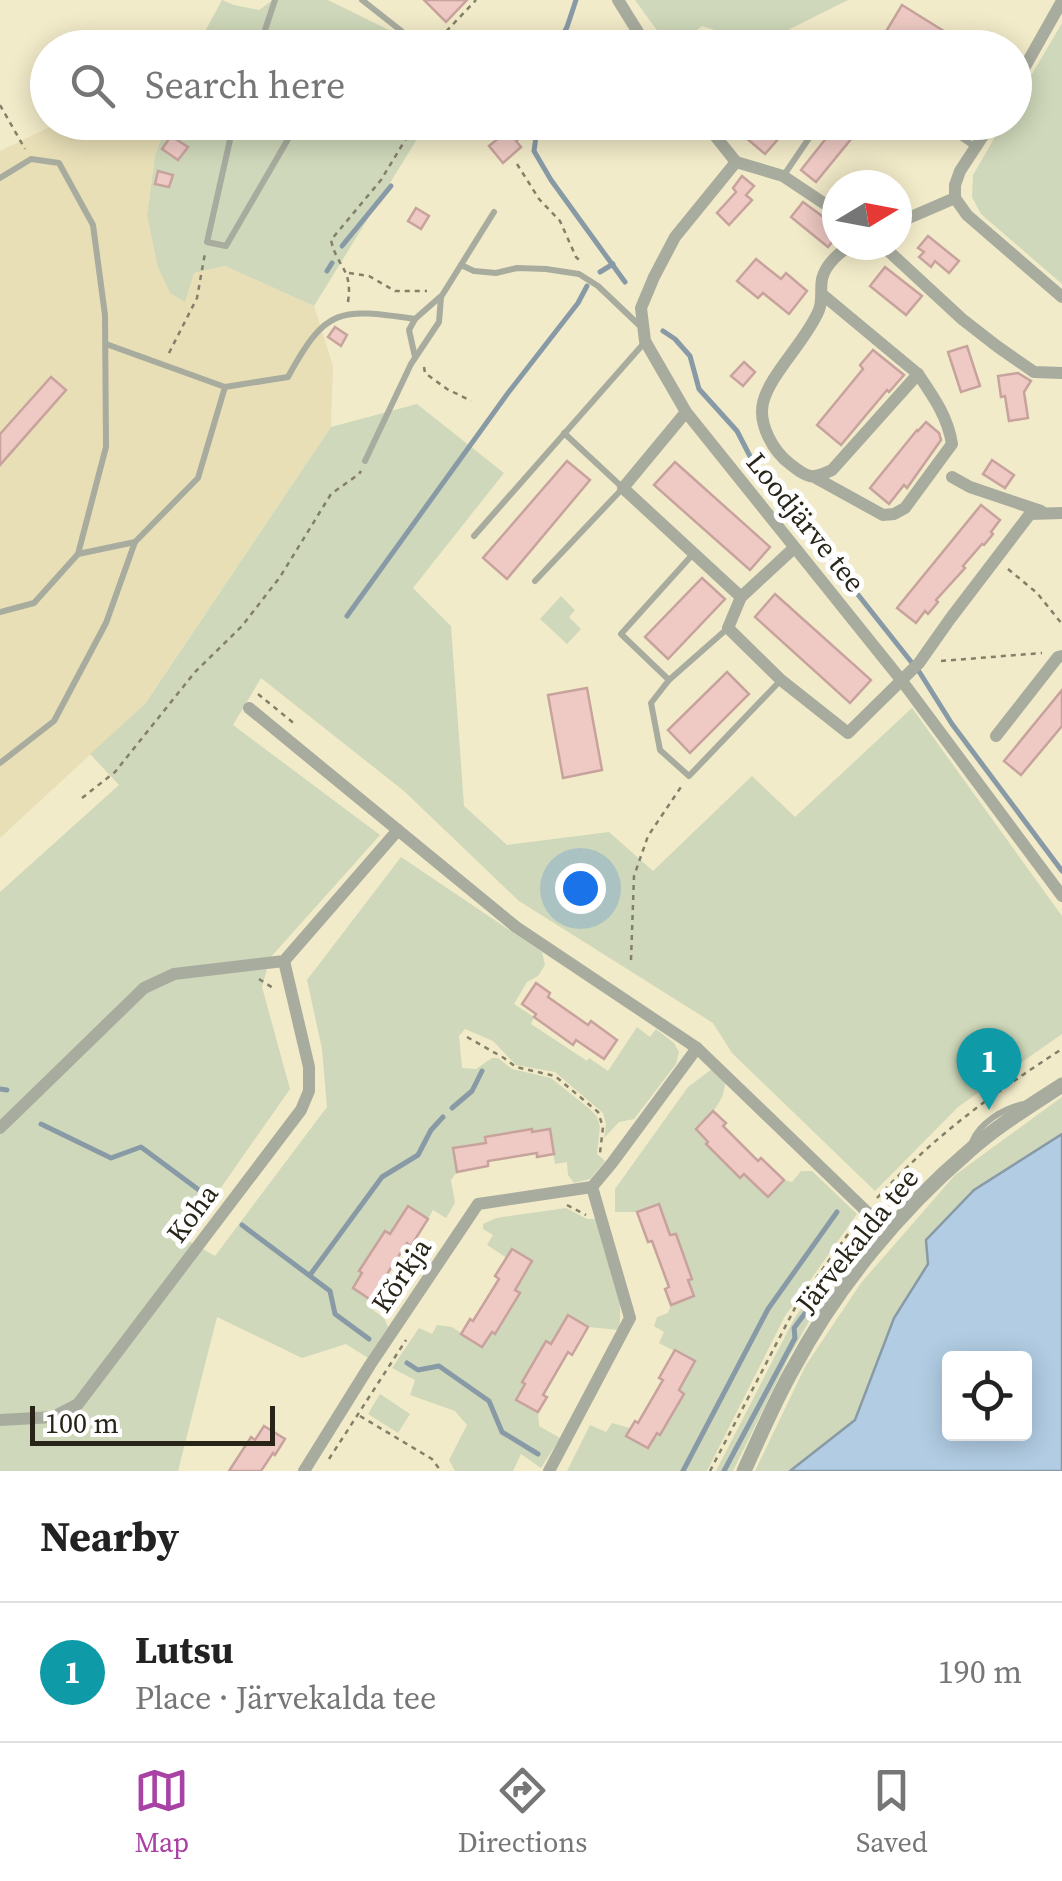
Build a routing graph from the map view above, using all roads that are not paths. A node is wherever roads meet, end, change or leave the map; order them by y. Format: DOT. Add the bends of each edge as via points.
graph roads {
  1 [pos="274,0"];
  2 [pos="362,0"];
  3 [pos="618,0"];
  4 [pos="1062,0"];
  5 [pos="265,30"];
  6 [pos="400,30"];
  7 [pos="637,30"];
  8 [pos="1032,54"];
  9 [pos="230,140"];
  10 [pos="288,140"];
  11 [pos="718,140"];
  12 [pos="808,140"];
  13 [pos="965,140"];
  14 [pos="981,140"];
  15 [pos="976,148"];
  16 [pos="736,162"];
  17 [pos="783,176"];
  18 [pos="0,178"];
  19 [pos="955,198"];
  20 [pos="822,202"];
  21 [pos="494,212"];
  22 [pos="912,217"];
  23 [pos="833,260"];
  24 [pos="898,260"];
  25 [pos="461,265"];
  26 [pos="442,294"];
  27 [pos="822,295"];
  28 [pos="1062,298"];
  29 [pos="415,319"];
  30 [pos="645,335"];
  31 [pos="106,344"];
  32 [pos="418,354"];
  33 [pos="1062,373"];
  34 [pos="918,374"];
  35 [pos="225,387"];
  36 [pos="686,412"];
  37 [pos="564,434"];
  38 [pos="365,461"];
  39 [pos="952,477"];
  40 [pos="816,478"];
  41 [pos="623,488"];
  42 [pos="1044,512"];
  43 [pos="1062,513"];
  44 [pos="474,536"];
  45 [pos="135,542"];
  46 [pos="794,548"];
  47 [pos="694,553"];
  48 [pos="78,554"];
  49 [pos="535,582"];
  50 [pos="740,596"];
  51 [pos="0,612"];
  52 [pos="728,628"];
  53 [pos="1060,656"];
  54 [pos="905,678"];
  55 [pos="670,680"];
  56 [pos="780,680"];
  57 [pos="250,708"];
  58 [pos="996,736"];
  59 [pos="0,763"];
  60 [pos="398,830"];
  61 [pos="1062,896"];
  62 [pos="284,961"];
  63 [pos="697,1048"];
  64 [pos="1062,1085"];
  65 [pos="0,1128"];
  66 [pos="592,1187"];
  67 [pos="889,1231"];
  68 [pos="0,1420"];
  69 [pos="304,1471"];
  70 [pos="548,1471"];
  71 [pos="744,1471"];
  1 -- 5 [label="lane"];
  2 -- 6 [label="lane"];
  3 -- 7 [label="street"];
  4 -- 8 [label="street"];
  9 -- 10 [label="lane" via="207,242 226,246"];
  11 -- 16 [label="street"];
  12 -- 17 [label="lane"];
  13 -- 15 [label="lane"];
  14 -- 15 [label="street"];
  15 -- 19 [label="street" via="960,171"];
  16 -- 17 [label="street"];
  16 -- 30 [label="street" via="675,237 654,276 641,308"];
  17 -- 20 [label="street"];
  18 -- 31 [label="lane" via="31,158 59,162 93,225"];
  19 -- 22 [label="street"];
  19 -- 28 [label="street"];
  21 -- 25 [label="lane"];
  23 -- 27 [label="street" via="822,277"];
  24 -- 33 [label="street" via="998,348 1034,372"];
  25 -- 26 [label="lane"];
  25 -- 30 [label="lane" via="496,273 517,268 580,274"];
  26 -- 29 [label="lane"];
  26 -- 32 [label="lane" via="439,322"];
  27 -- 34 [label="street"];
  27 -- 40 [label="street" via="762,406 764,428 782,458"];
  29 -- 32 [label="lane" via="409,330"];
  29 -- 35 [label="lane" via="345,313 324,324 288,377"];
  30 -- 36 [label="street, Loodjärve tee"];
  30 -- 37 [label="lane"];
  31 -- 35 [label="lane"];
  31 -- 48 [label="lane" via="106,447"];
  32 -- 38 [label="lane"];
  34 -- 40 [label="street" via="832,470"];
  34 -- 40 [label="street" via="940,406 952,444 905,508 883,514"];
  35 -- 45 [label="lane" via="198,478"];
  36 -- 41 [label="street"];
  36 -- 46 [label="street, Loodjärve tee"];
  37 -- 41 [label="lane"];
  37 -- 44 [label="lane"];
  39 -- 42 [label="street"];
  41 -- 47 [label="street"];
  41 -- 49 [label="lane"];
  42 -- 43 [label="street"];
  42 -- 54 [label="street" via="1030,514"];
  45 -- 48 [label="lane"];
  45 -- 59 [label="lane" via="106,623 54,721"];
  46 -- 50 [label="street"];
  46 -- 54 [label="street, Loodjärve tee"];
  47 -- 50 [label="street"];
  47 -- 55 [label="lane" via="621,634"];
  48 -- 51 [label="lane" via="34,603"];
  50 -- 52 [label="street"];
  52 -- 55 [label="lane"];
  52 -- 56 [label="street"];
  53 -- 58 [label="street"];
  54 -- 56 [label="street" via="848,733"];
  54 -- 61 [label="street, Loodjärve tee"];
  55 -- 56 [label="lane" via="651,703 660,750 690,776"];
  57 -- 60 [label="street"];
  60 -- 62 [label="street"];
  60 -- 63 [label="street" via="516,927"];
  62 -- 65 [label="street" via="174,974 144,988"];
  62 -- 68 [label="street, Koha" via="309,1067 301,1110 78,1404 53,1417"];
  63 -- 66 [label="street"];
  63 -- 67 [label="street"];
  64 -- 67 [label="street, Järvekalda tee" via="969,1150"];
  66 -- 69 [label="street, Kõrkja" via="478,1204"];
  66 -- 70 [label="street" via="630,1318"];
  67 -- 71 [label="street, Järvekalda tee" via="794,1367"];
}
